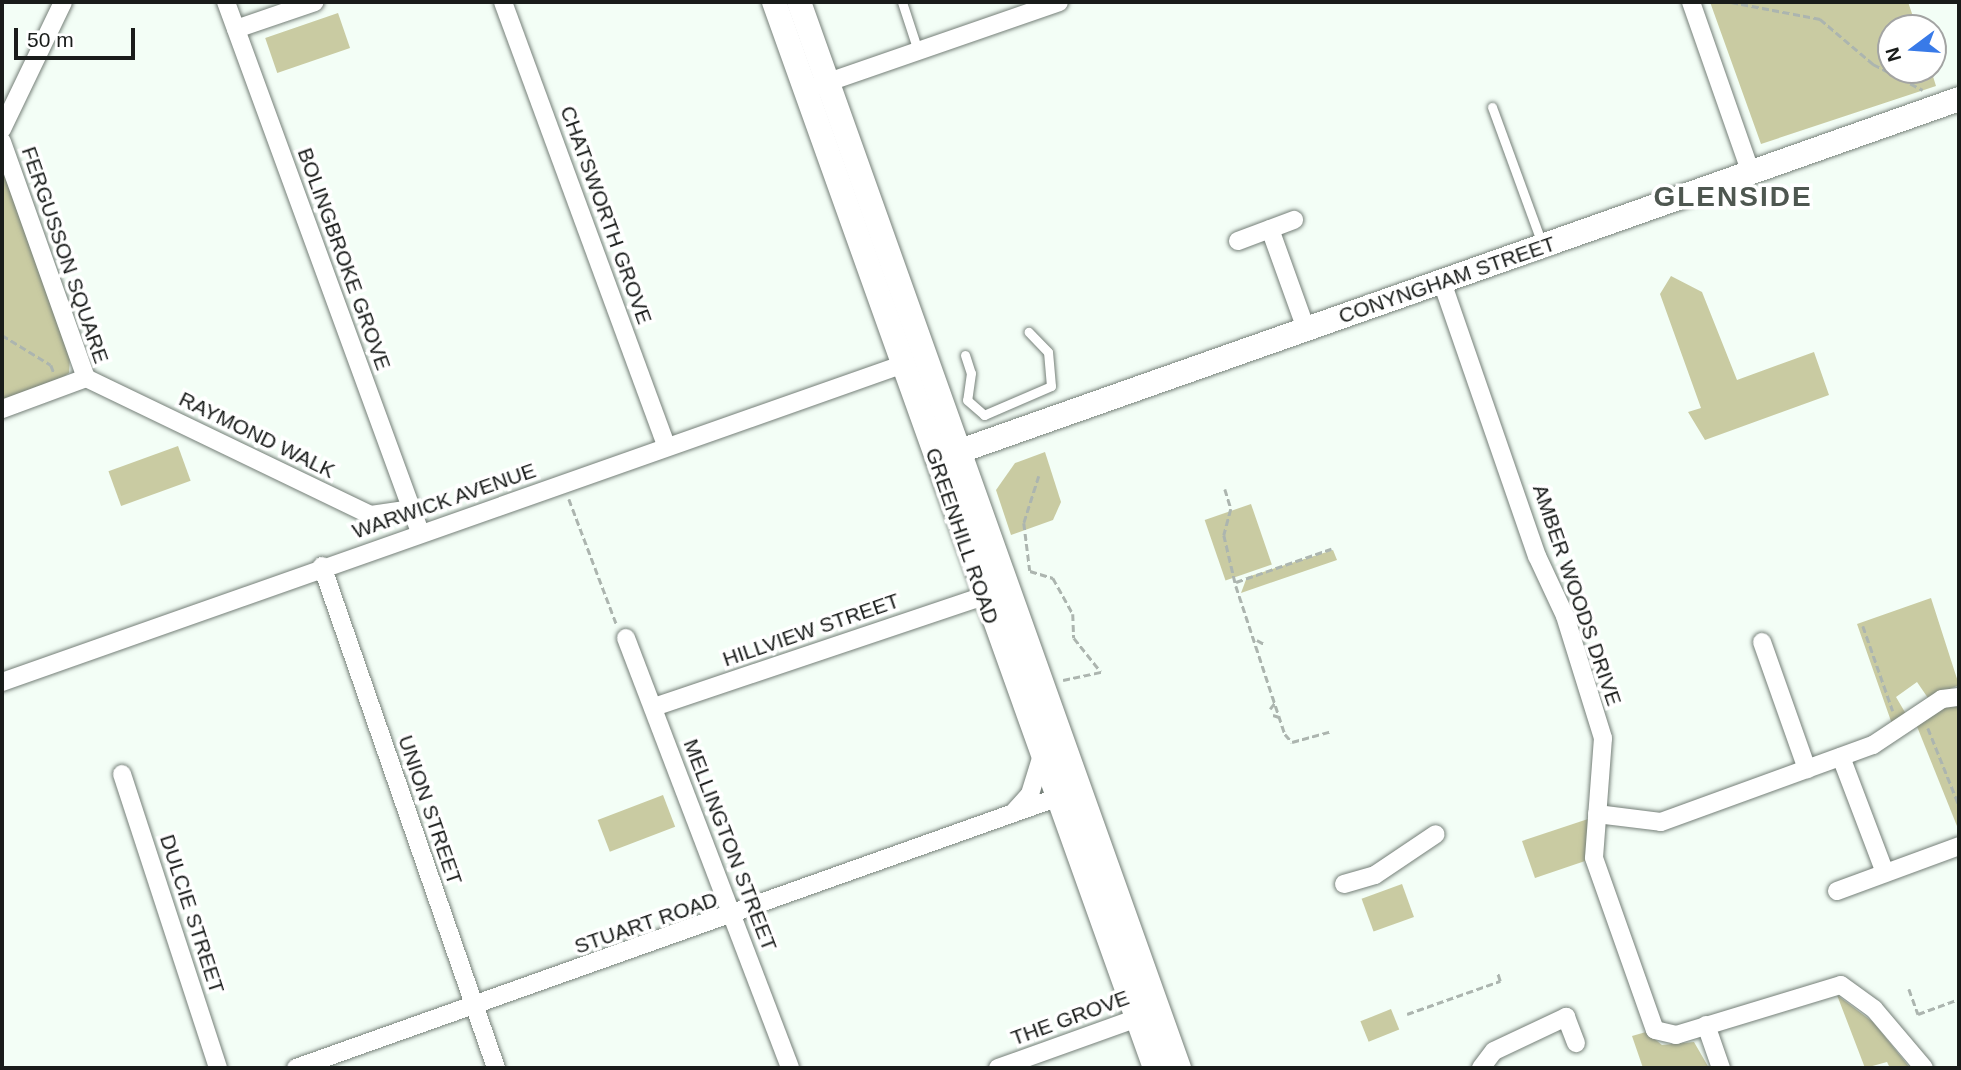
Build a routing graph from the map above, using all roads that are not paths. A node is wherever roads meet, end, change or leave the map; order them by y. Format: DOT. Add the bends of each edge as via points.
graph roads {
  1 [pos="63,2"];
  2 [pos="226,2"];
  3 [pos="315,2"];
  4 [pos="503,2"];
  5 [pos="774,2"];
  6 [pos="799,2"];
  7 [pos="902,2"];
  8 [pos="1059,2"];
  9 [pos="1691,2"];
  10 [pos="236,29"];
  11 [pos="918,51"];
  12 [pos="828,82"];
  13 [pos="804,91"];
  14 [pos="1954,101"];
  15 [pos="1492,107"];
  16 [pos="2,129"];
  17 [pos="2,142"];
  18 [pos="1751,173"];
  19 [pos="1294,220"];
  20 [pos="1270,229"];
  21 [pos="1238,240"];
  22 [pos="1543,246"];
  23 [pos="1442,282"];
  24 [pos="913,316"];
  25 [pos="1306,330"];
  26 [pos="1029,332"];
  27 [pos="965,355"];
  28 [pos="901,365"];
  29 [pos="86,378"];
  30 [pos="2,409"];
  31 [pos="1001,437"];
  32 [pos="666,445"];
  33 [pos="962,451"];
  34 [pos="935,460"];
  35 [pos="973,485"];
  36 [pos="411,509"];
  37 [pos="420,532"];
  38 [pos="322,566"];
  39 [pos="983,596"];
  40 [pos="626,638"];
  41 [pos="1762,642"];
  42 [pos="2,682"];
  43 [pos="1959,697"];
  44 [pos="654,707"];
  45 [pos="1042,755"];
  46 [pos="1841,757"];
  47 [pos="1807,769"];
  48 [pos="122,774"];
  49 [pos="1070,793"];
  50 [pos="1597,814"];
  51 [pos="1011,816"];
  52 [pos="1436,834"];
  53 [pos="1959,846"];
  54 [pos="1885,873"];
  55 [pos="1344,884"];
  56 [pos="1837,891"];
  57 [pos="733,916"];
  58 [pos="473,1007"];
  59 [pos="1148,1014"];
  60 [pos="1706,1025"];
  61 [pos="1576,1043"];
  62 [pos="218,1068"];
  63 [pos="296,1068"];
  64 [pos="496,1068"];
  65 [pos="790,1068"];
  66 [pos="998,1068"];
  67 [pos="1155,1068"];
  68 [pos="1179,1068"];
  69 [pos="1481,1068"];
  70 [pos="1721,1068"];
  71 [pos="1924,1068"];
  1 -- 16 [label="street"];
  2 -- 10 [label="street, BOLINGBROKE GROVE"];
  3 -- 10 [label="street"];
  4 -- 32 [label="street, CHATSWORTH GROVE"];
  5 -- 13 [label="main road, GREENHILL ROAD"];
  6 -- 12 [label="main road, GREENHILL ROAD"];
  7 -- 11 [label="lane"];
  8 -- 11 [label="street"];
  9 -- 18 [label="street"];
  10 -- 36 [label="street, BOLINGBROKE GROVE"];
  11 -- 12 [label="street"];
  12 -- 13 [label="street"];
  12 -- 24 [label="main road, GREENHILL ROAD"];
  13 -- 28 [label="main road, GREENHILL ROAD"];
  14 -- 18 [label="main road, CONYNGHAM STREET"];
  15 -- 22 [label="lane"];
  17 -- 29 [label="street, FERGUSSON SQUARE"];
  18 -- 22 [label="main road, CONYNGHAM STREET"];
  19 -- 20 [label="street"];
  20 -- 21 [label="street"];
  20 -- 25 [label="street"];
  22 -- 23 [label="main road, CONYNGHAM STREET"];
  23 -- 25 [label="main road, CONYNGHAM STREET"];
  23 -- 50 [label="street, AMBER WOODS DRIVE" via="1603,738"];
  24 -- 28 [label="main road"];
  24 -- 33 [label="main road, GREENHILL ROAD"];
  25 -- 31 [label="main road, CONYNGHAM STREET"];
  26 -- 27 [label="lane" via="1048,352 1051,386 985,415 967,400 971,373"];
  28 -- 32 [label="street, WARWICK AVENUE"];
  28 -- 34 [label="main road, GREENHILL ROAD"];
  29 -- 30 [label="street, FERGUSSON SQUARE"];
  29 -- 36 [label="street, RAYMOND WALK" via="371,515"];
  31 -- 33 [label="main road, CONYNGHAM STREET"];
  31 -- 35 [label="main road"];
  32 -- 37 [label="street, WARWICK AVENUE"];
  33 -- 34 [label="main road, CONYNGHAM STREET"];
  33 -- 35 [label="main road, GREENHILL ROAD"];
  34 -- 39 [label="main road, GREENHILL ROAD"];
  35 -- 49 [label="main road, GREENHILL ROAD"];
  36 -- 37 [label="street, BOLINGBROKE GROVE"];
  37 -- 38 [label="street, WARWICK AVENUE"];
  38 -- 42 [label="street, WARWICK AVENUE"];
  38 -- 58 [label="street, UNION STREET"];
  39 -- 44 [label="street, HILLVIEW STREET"];
  39 -- 45 [label="main road, GREENHILL ROAD"];
  40 -- 44 [label="street, MELLINGTON STREET"];
  41 -- 47 [label="street"];
  43 -- 46 [label="street"];
  44 -- 57 [label="street, MELLINGTON STREET"];
  45 -- 49 [label="main road, GREENHILL ROAD"];
  45 -- 51 [label="street" via="1030,794"];
  46 -- 47 [label="street"];
  46 -- 54 [label="street"];
  47 -- 50 [label="street" via="1661,822"];
  48 -- 62 [label="street, DULCIE STREET"];
  49 -- 51 [label="street, STUART ROAD"];
  49 -- 59 [label="main road, GREENHILL ROAD"];
  50 -- 60 [label="street, AMBER WOODS DRIVE" via="1594,858 1655,1030 1669,1036"];
  51 -- 57 [label="street, STUART ROAD"];
  52 -- 55 [label="street" via="1374,875"];
  53 -- 54 [label="street"];
  54 -- 56 [label="street"];
  57 -- 58 [label="street, STUART ROAD"];
  57 -- 65 [label="street, MELLINGTON STREET"];
  58 -- 63 [label="street, STUART ROAD"];
  58 -- 64 [label="street, UNION STREET"];
  59 -- 66 [label="street, THE GROVE"];
  59 -- 67 [label="main road, GREENHILL ROAD"];
  59 -- 68 [label="main road, GREENHILL ROAD"];
  60 -- 70 [label="street"];
  60 -- 71 [label="street, AMBER WOODS DRIVE" via="1841,985 1874,1009"];
  61 -- 69 [label="street" via="1566,1017 1494,1051"];
}
